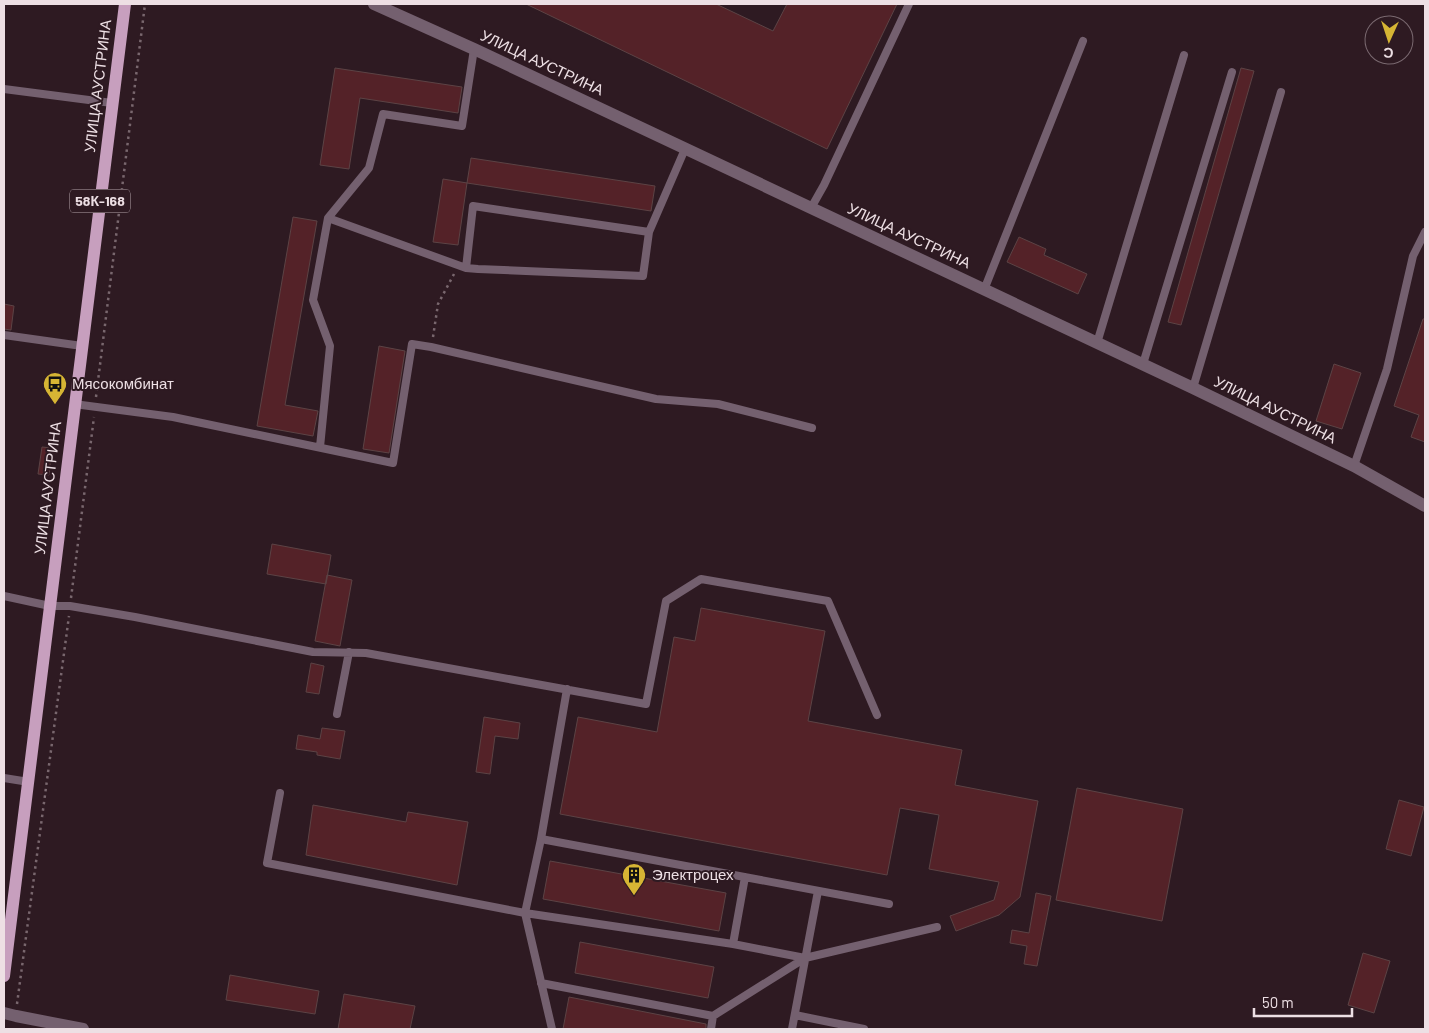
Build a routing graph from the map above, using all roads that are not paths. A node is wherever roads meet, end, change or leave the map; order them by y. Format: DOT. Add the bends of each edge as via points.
graph roads {
  1 [pos="125,4"];
  2 [pos="374,4"];
  3 [pos="909,4"];
  4 [pos="1083,41"];
  5 [pos="474,49"];
  6 [pos="1184,55"];
  7 [pos="1232,72"];
  8 [pos="4,89"];
  9 [pos="1281,92"];
  10 [pos="112,103"];
  11 [pos="685,149"];
  12 [pos="811,208"];
  13 [pos="328,218"];
  14 [pos="649,232"];
  15 [pos="1425,232"];
  16 [pos="462,267"];
  17 [pos="984,290"];
  18 [pos="4,335"];
  19 [pos="1098,343"];
  20 [pos="82,346"];
  21 [pos="1143,364"];
  22 [pos="1193,388"];
  23 [pos="74,404"];
  24 [pos="812,428"];
  25 [pos="320,447"];
  26 [pos="1354,466"];
  27 [pos="1425,506"];
  28 [pos="4,596"];
  29 [pos="50,606"];
  30 [pos="349,652"];
  31 [pos="567,689"];
  32 [pos="337,714"];
  33 [pos="877,715"];
  34 [pos="4,778"];
  35 [pos="28,782"];
  36 [pos="280,793"];
  37 [pos="541,839"];
  38 [pos="746,877"];
  39 [pos="818,891"];
  40 [pos="889,904"];
  41 [pos="525,913"];
  42 [pos="938,927"];
  43 [pos="733,944"];
  44 [pos="805,958"];
  45 [pos="4,976"];
  46 [pos="541,983"];
  47 [pos="10,1014"];
  48 [pos="795,1015"];
  49 [pos="713,1016"];
  50 [pos="83,1029"];
  51 [pos="552,1029"];
  52 [pos="711,1029"];
  53 [pos="792,1029"];
  54 [pos="864,1029"];
  1 -- 10 [label="main road, УЛИЦА АУСТРИНА / 58К-168"];
  2 -- 5 [label="street, УЛИЦА АУСТРИНА"];
  3 -- 12 [label="lane"];
  4 -- 17 [label="lane"];
  5 -- 11 [label="street, УЛИЦА АУСТРИНА"];
  5 -- 13 [label="lane" via="462,126 383,114 368,168"];
  6 -- 19 [label="lane"];
  7 -- 21 [label="lane"];
  8 -- 10 [label="lane"];
  9 -- 22 [label="lane"];
  10 -- 20 [label="main road, УЛИЦА АУСТРИНА / 58К-168"];
  11 -- 12 [label="street, УЛИЦА АУСТРИНА"];
  11 -- 14 [label="lane"];
  12 -- 17 [label="street, УЛИЦА АУСТРИНА"];
  13 -- 16 [label="lane"];
  13 -- 25 [label="lane" via="313,300 330,346"];
  14 -- 16 [label="lane" via="642,276"];
  14 -- 16 [label="lane" via="473,206"];
  15 -- 26 [label="lane" via="1413,256 1388,370"];
  17 -- 19 [label="street, УЛИЦА АУСТРИНА"];
  18 -- 20 [label="lane"];
  19 -- 21 [label="street, УЛИЦА АУСТРИНА"];
  20 -- 23 [label="main road, УЛИЦА АУСТРИНА / 58К-168"];
  21 -- 22 [label="street, УЛИЦА АУСТРИНА"];
  22 -- 26 [label="street, УЛИЦА АУСТРИНА"];
  23 -- 25 [label="lane" via="173,417"];
  23 -- 29 [label="main road, УЛИЦА АУСТРИНА / 58К-168"];
  24 -- 25 [label="lane" via="718,404 656,399 412,344 393,463"];
  26 -- 27 [label="street, УЛИЦА АУСТРИНА"];
  28 -- 29 [label="lane"];
  29 -- 30 [label="lane" via="70,606 135,617 313,652"];
  29 -- 35 [label="main road, УЛИЦА АУСТРИНА / 58К-168"];
  30 -- 31 [label="lane"];
  30 -- 32 [label="lane"];
  31 -- 33 [label="lane" via="646,704 666,601 701,579 828,601"];
  31 -- 37 [label="lane"];
  34 -- 35 [label="lane"];
  35 -- 45 [label="main road, УЛИЦА АУСТРИНА / 58К-168"];
  36 -- 41 [label="lane" via="267,863"];
  37 -- 38 [label="lane"];
  37 -- 41 [label="lane"];
  38 -- 39 [label="lane"];
  38 -- 43 [label="lane"];
  39 -- 40 [label="lane"];
  39 -- 44 [label="lane"];
  41 -- 43 [label="lane"];
  41 -- 46 [label="lane"];
  42 -- 44 [label="lane"];
  43 -- 44 [label="lane"];
  44 -- 48 [label="lane"];
  44 -- 49 [label="lane"];
  46 -- 49 [label="lane"];
  46 -- 51 [label="lane"];
  47 -- 50 [label="street"];
  48 -- 53 [label="lane"];
  48 -- 54 [label="lane"];
  49 -- 52 [label="lane"];
}
